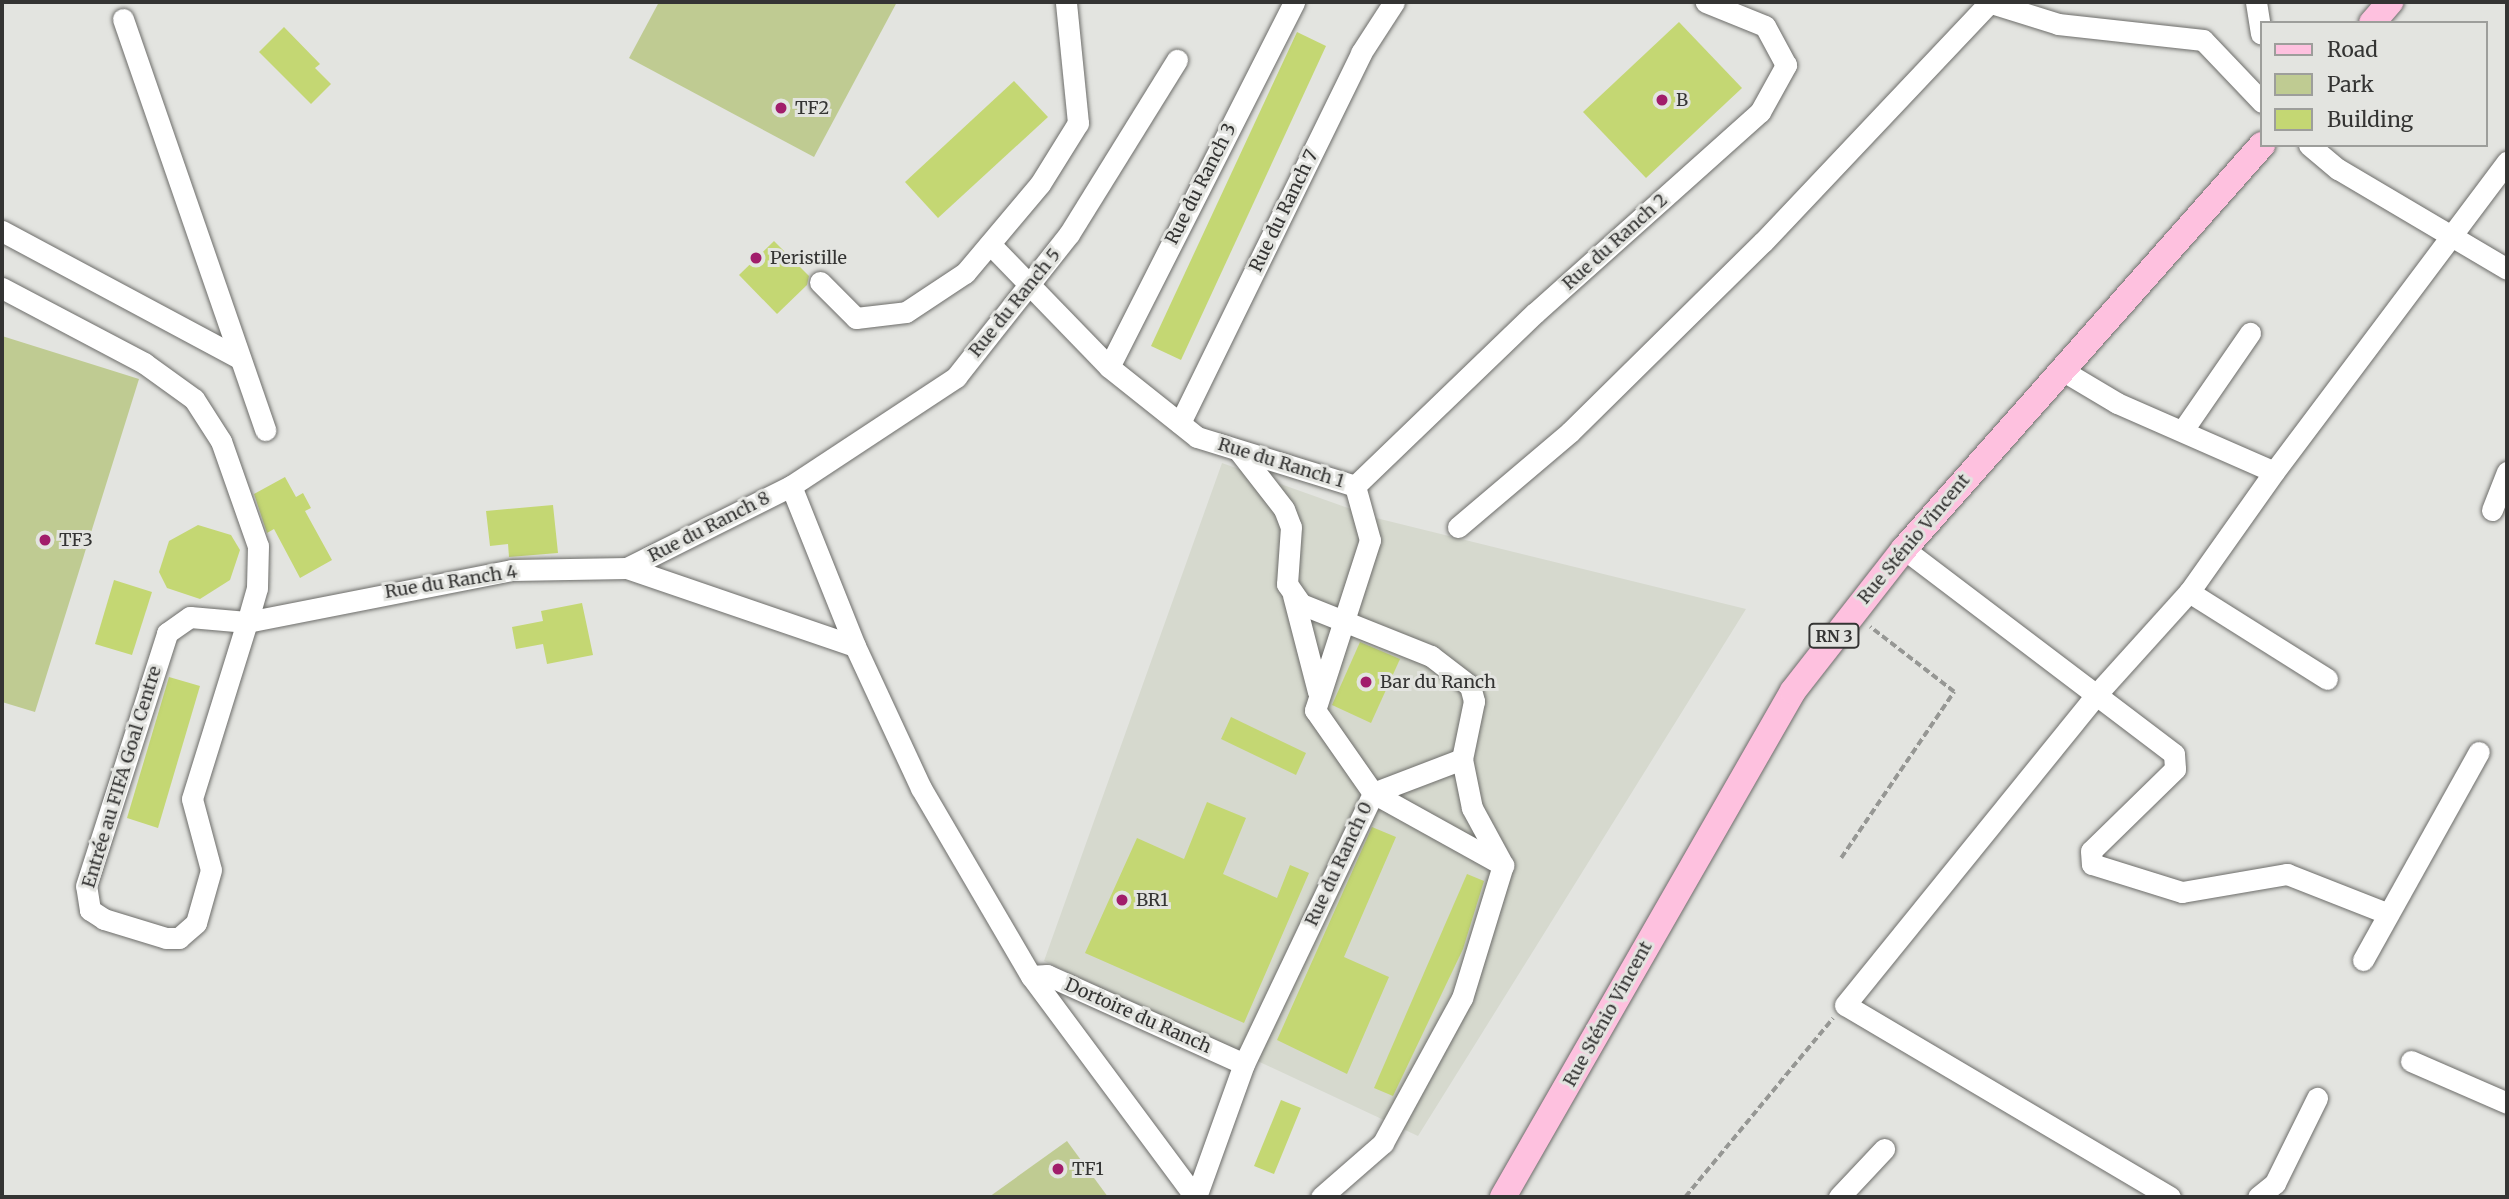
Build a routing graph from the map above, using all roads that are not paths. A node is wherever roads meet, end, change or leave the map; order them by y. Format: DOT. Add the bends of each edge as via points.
graph roads {
  1 [pos="1066,2"];
  2 [pos="1294,2"];
  3 [pos="1394,2"];
  4 [pos="1706,2"];
  5 [pos="1989,2"];
  6 [pos="2256,2"];
  7 [pos="2390,2"];
  8 [pos="122,19"];
  9 [pos="2374,21"];
  10 [pos="2260,28"];
  11 [pos="1177,60"];
  12 [pos="2260,100"];
  13 [pos="2260,147"];
  14 [pos="2312,147"];
  15 [pos="2507,162"];
  16 [pos="2,231"];
  17 [pos="2448,237"];
  18 [pos="990,244"];
  19 [pos="2507,269"];
  20 [pos="820,282"];
  21 [pos="1030,283"];
  22 [pos="2,288"];
  23 [pos="2250,333"];
  24 [pos="239,358"];
  25 [pos="1109,368"];
  26 [pos="2060,369"];
  27 [pos="1180,423"];
  28 [pos="265,430"];
  29 [pos="2182,430"];
  30 [pos="1237,449"];
  31 [pos="2274,472"];
  32 [pos="2507,472"];
  33 [pos="791,486"];
  34 [pos="1355,486"];
  35 [pos="2492,510"];
  36 [pos="1458,527"];
  37 [pos="1904,550"];
  38 [pos="627,568"];
  39 [pos="2189,592"];
  40 [pos="1293,595"];
  41 [pos="247,622"];
  42 [pos="1346,622"];
  43 [pos="855,646"];
  44 [pos="2328,679"];
  45 [pos="1318,692"];
  46 [pos="2095,696"];
  47 [pos="2479,752"];
  48 [pos="1462,759"];
  49 [pos="1373,793"];
  50 [pos="1503,864"];
  51 [pos="2386,913"];
  52 [pos="2363,960"];
  53 [pos="1031,976"];
  54 [pos="2411,1061"];
  55 [pos="1244,1064"];
  56 [pos="2316,1098"];
  57 [pos="2507,1103"];
  58 [pos="1884,1149"];
  59 [pos="1509,1195"];
  60 [pos="1196,1197"];
  61 [pos="1321,1197"];
  62 [pos="1839,1197"];
  63 [pos="2170,1197"];
  64 [pos="2258,1197"];
  1 -- 18 [label="street" via="1077,123 1040,184"];
  2 -- 25 [label="street, Rue du Ranch 3"];
  3 -- 27 [label="street, Rue du Ranch 7" via="1361,53"];
  4 -- 34 [label="street, Rue du Ranch 2" via="1765,26 1786,65 1760,112 1535,313"];
  5 -- 12 [label="street" via="2058,24 2203,40"];
  5 -- 36 [label="street" via="1763,242 1580,423"];
  6 -- 10 [label="street"];
  7 -- 9 [label="main road"];
  8 -- 24 [label="street"];
  11 -- 21 [label="street, Rue du Ranch 5" via="1069,234"];
  13 -- 26 [label="main road, Rue Sténio Vincent / RN 3"];
  14 -- 17 [label="street"];
  15 -- 17 [label="street"];
  16 -- 24 [label="street"];
  17 -- 19 [label="street"];
  17 -- 31 [label="street" via="2320,417"];
  18 -- 20 [label="street" via="965,273 906,312 856,318"];
  18 -- 21 [label="street, Rue du Ranch 1"];
  21 -- 25 [label="street, Rue du Ranch 1"];
  21 -- 33 [label="street, Rue du Ranch 5" via="956,377"];
  22 -- 41 [label="street, Entrée au FIFA Goal Centre" via="144,363 194,399 221,442 258,546 257,588"];
  23 -- 29 [label="street"];
  24 -- 28 [label="street"];
  25 -- 27 [label="street, Rue du Ranch 1"];
  26 -- 29 [label="street" via="2117,403"];
  26 -- 37 [label="main road, Rue Sténio Vincent / RN 3"];
  27 -- 30 [label="street, Rue du Ranch 1" via="1197,437"];
  29 -- 31 [label="street"];
  30 -- 34 [label="street, Rue du Ranch 1"];
  30 -- 40 [label="street" via="1275,492 1288,518 1287,584"];
  31 -- 39 [label="street"];
  32 -- 35 [label="street"];
  33 -- 38 [label="street, Rue du Ranch 8"];
  33 -- 43 [label="street"];
  34 -- 42 [label="street, Rue du Ranch 1" via="1370,540"];
  37 -- 46 [label="street"];
  37 -- 59 [label="main road, Rue Sténio Vincent / RN 3" via="1786,703"];
  38 -- 41 [label="street, Rue du Ranch 4" via="512,570"];
  38 -- 43 [label="street, Rue du Ranch 4"];
  39 -- 44 [label="street"];
  39 -- 46 [label="street"];
  40 -- 42 [label="street"];
  40 -- 45 [label="street"];
  41 -- 41 [label="street, Entrée au FIFA Goal Centre" via="192,799 211,870 196,923 179,938 166,938 104,919 90,910 86,886 167,634 190,617"];
  42 -- 45 [label="street, Rue du Ranch 1"];
  42 -- 48 [label="street" via="1431,656 1470,686 1474,701"];
  43 -- 53 [label="street" via="920,788"];
  45 -- 49 [label="street" via="1315,710"];
  46 -- 51 [label="street" via="2178,761 2171,776 2091,851 2092,864 2182,892 2287,874"];
  46 -- 63 [label="street" via="1845,1005"];
  47 -- 51 [label="street"];
  48 -- 49 [label="street"];
  48 -- 50 [label="street" via="1472,808"];
  49 -- 50 [label="street, Rue du Ranch 0"];
  49 -- 55 [label="street, Rue du Ranch 0"];
  50 -- 61 [label="street" via="1462,998 1390,1131"];
  51 -- 52 [label="street"];
  53 -- 55 [label="street, Dortoire du Ranch" via="1047,975"];
  53 -- 60 [label="street"];
  54 -- 57 [label="street"];
  55 -- 60 [label="street, Rue du Ranch 0"];
  56 -- 64 [label="street" via="2275,1183"];
  58 -- 62 [label="street"];
}
